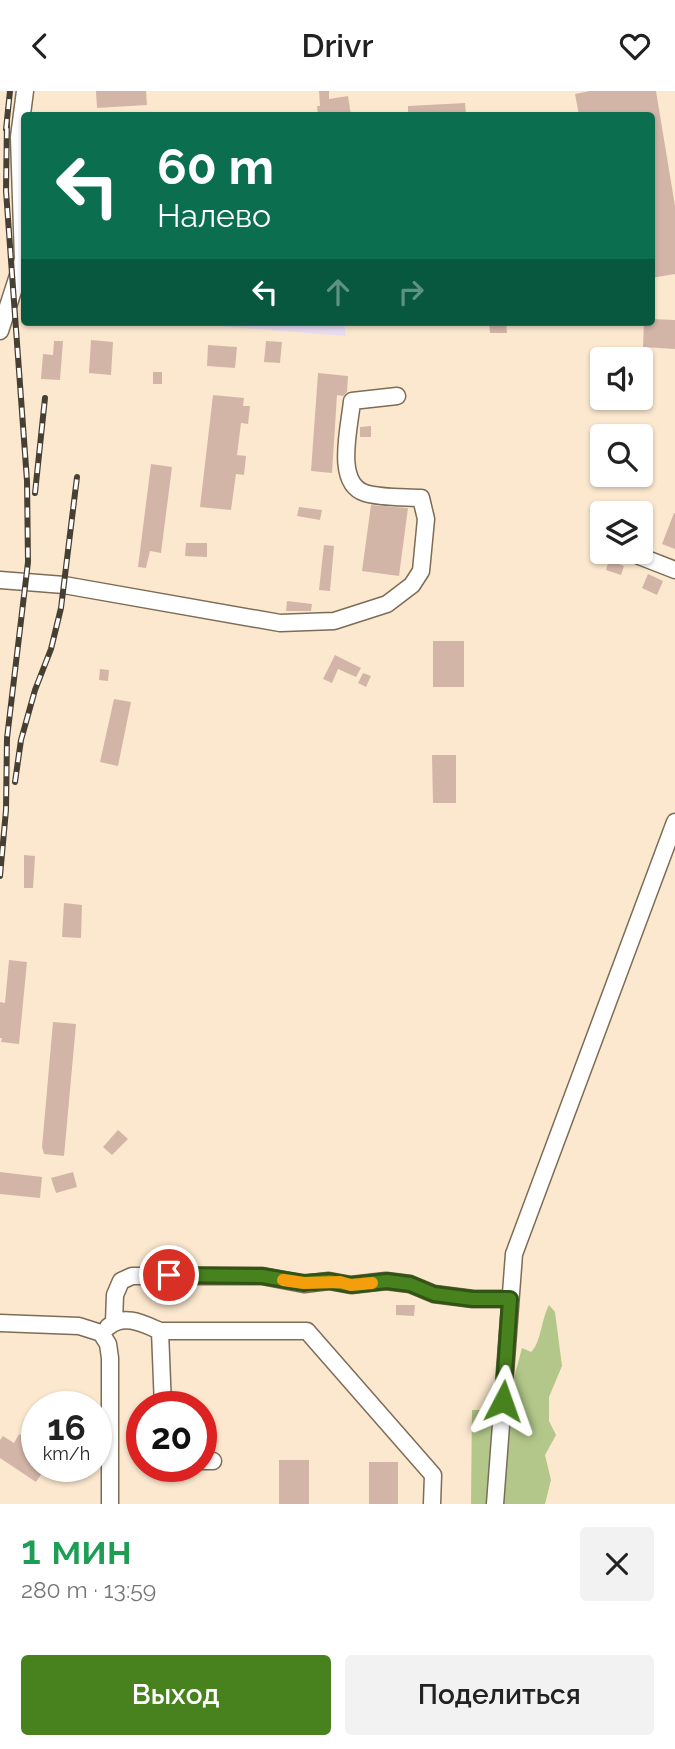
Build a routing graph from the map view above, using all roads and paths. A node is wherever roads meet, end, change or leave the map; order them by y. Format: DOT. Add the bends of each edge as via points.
graph roads {
  1 [pos="25,91"];
  2 [pos="22,112"];
  3 [pos="21,122"];
  4 [pos="21,168"];
  5 [pos="21,266"];
  6 [pos="0,331"];
  7 [pos="397,395"];
  8 [pos="653,561"];
  9 [pos="675,570"];
  10 [pos="0,580"];
  11 [pos="675,822"];
  12 [pos="510,1299"];
  13 [pos="114,1322"];
  14 [pos="0,1323"];
  15 [pos="160,1331"];
  16 [pos="101,1333"];
  17 [pos="162,1391"];
  18 [pos="110,1504"];
  19 [pos="432,1504"];
  20 [pos="495,1504"];
  1 -- 2 [label="street"];
  3 -- 4 [label="street"];
  5 -- 6 [label="street"];
  7 -- 10 [label="street" via="352,401 345,468 351,483 364,493 421,498 426,519 421,571 412,586 387,604 334,621 280,622 64,585"];
  8 -- 9 [label="street"];
  11 -- 12 [label="street" via="514,1254"];
  12 -- 13 [label="street" via="434,1294 387,1281 351,1285 262,1276 132,1276 121,1281 115,1295"];
  12 -- 20 [label="street"];
  13 -- 15 [label="street" via="137,1321"];
  13 -- 16 [label="street"];
  14 -- 16 [label="street" via="79,1326"];
  15 -- 17 [label="street"];
  15 -- 19 [label="street" via="307,1331 433,1475"];
  16 -- 18 [label="street" via="110,1358"];
}
